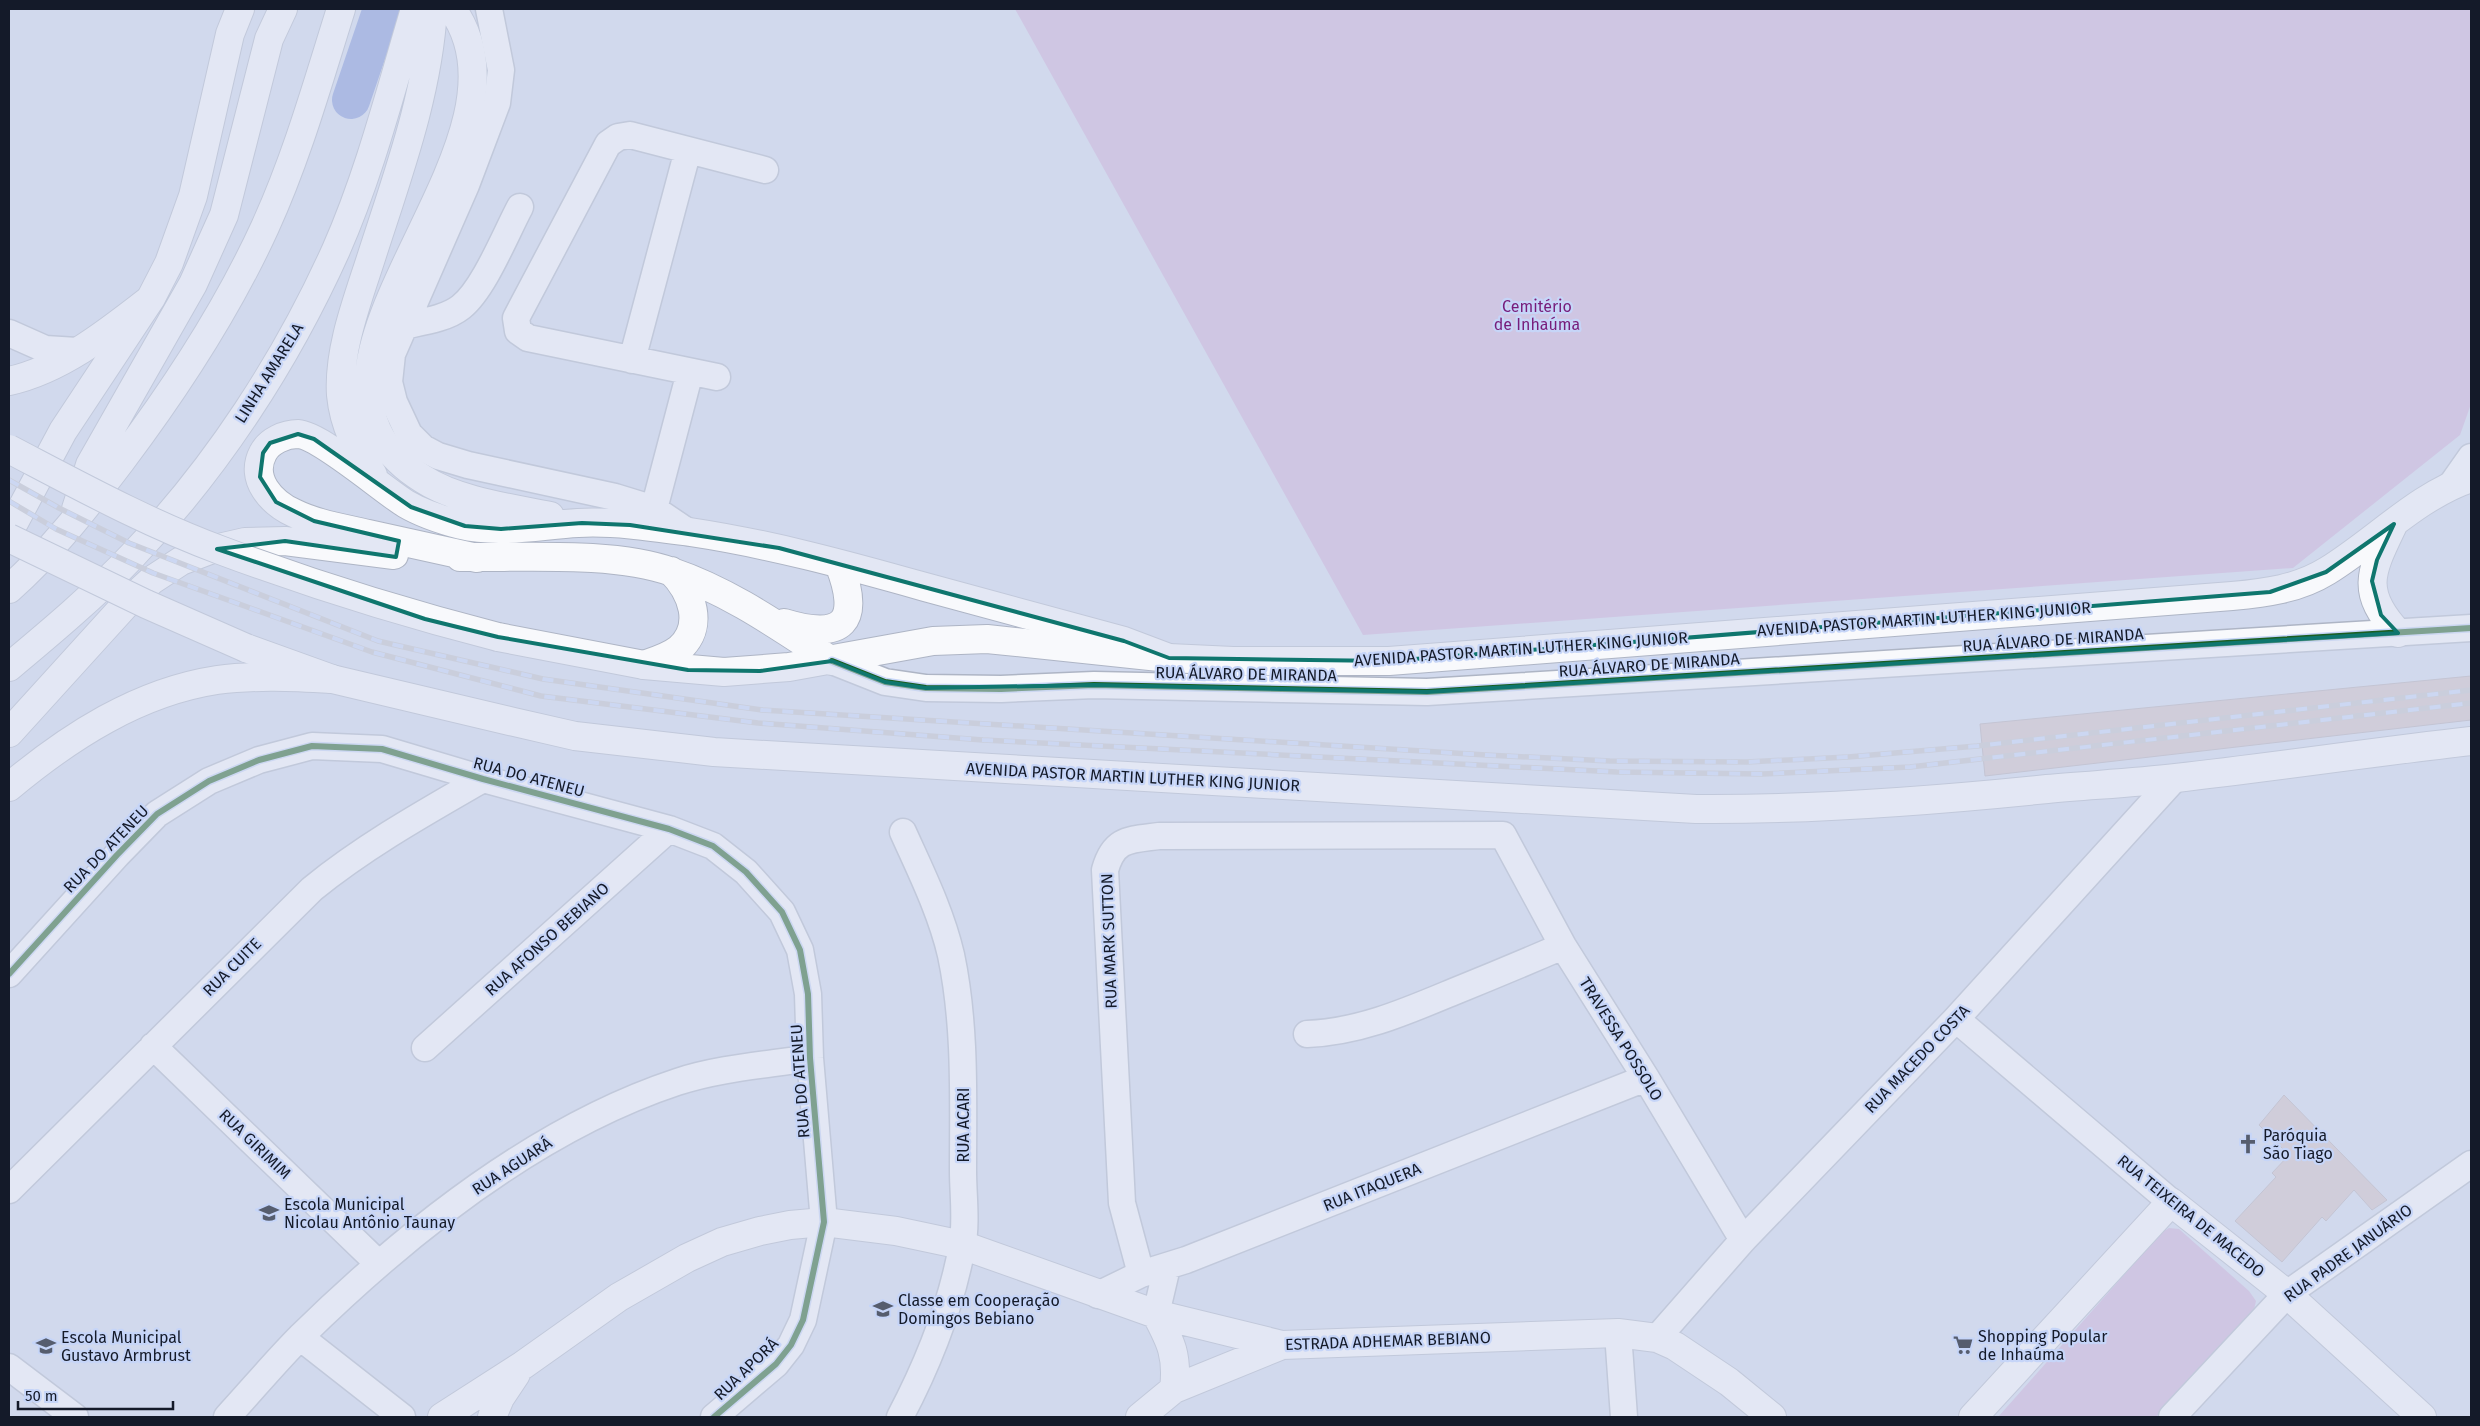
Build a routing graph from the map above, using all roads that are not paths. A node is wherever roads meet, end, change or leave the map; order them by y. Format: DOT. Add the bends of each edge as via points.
graph roads {
  1 [pos="240,9"];
  2 [pos="283,9"];
  3 [pos="341,9"];
  4 [pos="415,9"];
  5 [pos="434,9"];
  6 [pos="452,9"];
  7 [pos="489,9"];
  8 [pos="688,150"];
  9 [pos="765,170"];
  10 [pos="520,207"];
  11 [pos="151,298"];
  12 [pos="179,308"];
  13 [pos="403,326"];
  14 [pos="9,333"];
  15 [pos="77,351"];
  16 [pos="632,360"];
  17 [pos="690,372"];
  18 [pos="717,377"];
  19 [pos="9,382"];
  20 [pos="9,450"];
  21 [pos="2471,457"];
  22 [pos="2462,481"];
  23 [pos="382,489"];
  24 [pos="654,509"];
  25 [pos="582,523"];
  26 [pos="2394,524"];
  27 [pos="72,525"];
  28 [pos="9,532"];
  29 [pos="688,532"];
  30 [pos="9,538"];
  31 [pos="132,556"];
  32 [pos="477,558"];
  33 [pos="839,564"];
  34 [pos="671,571"];
  35 [pos="9,589"];
  36 [pos="764,616"];
  37 [pos="2471,628"];
  38 [pos="2398,633"];
  39 [pos="1169,658"];
  40 [pos="832,661"];
  41 [pos="644,665"];
  42 [pos="9,667"];
  43 [pos="332,679"];
  44 [pos="9,704"];
  45 [pos="9,732"];
  46 [pos="2471,741"];
  47 [pos="2175,778"];
  48 [pos="483,779"];
  49 [pos="9,787"];
  50 [pos="669,829"];
  51 [pos="903,832"];
  52 [pos="1503,835"];
  53 [pos="1563,946"];
  54 [pos="9,974"];
  55 [pos="1956,1019"];
  56 [pos="1307,1034"];
  57 [pos="153,1046"];
  58 [pos="425,1048"];
  59 [pos="810,1058"];
  60 [pos="1646,1078"];
  61 [pos="2471,1164"];
  62 [pos="9,1190"];
  63 [pos="2171,1202"];
  64 [pos="824,1222"];
  65 [pos="1743,1240"];
  66 [pos="962,1245"];
  67 [pos="379,1264"];
  68 [pos="1167,1267"];
  69 [pos="1141,1274"];
  70 [pos="2287,1294"];
  71 [pos="1098,1295"];
  72 [pos="1156,1314"];
  73 [pos="1618,1334"];
  74 [pos="300,1337"];
  75 [pos="1656,1338"];
  76 [pos="1282,1345"];
  77 [pos="523,1365"];
  78 [pos="9,1367"];
  79 [pos="1174,1389"];
  80 [pos="75,1417"];
  81 [pos="227,1417"];
  82 [pos="402,1417"];
  83 [pos="442,1417"];
  84 [pos="492,1417"];
  85 [pos="714,1417"];
  86 [pos="900,1417"];
  87 [pos="1140,1417"];
  88 [pos="1624,1417"];
  89 [pos="1772,1417"];
  90 [pos="1973,1417"];
  91 [pos="2172,1417"];
  92 [pos="2422,1417"];
  1 -- 11 [label="main road" via="230,34 190,205"];
  2 -- 12 [label="main road" via="269,39 224,215"];
  3 -- 27 [label="main road" via="304,124 253,251 184,372"];
  4 -- 31 [label="main road, LINHA AMARELA" via="360,187 337,249 310,304 273,373 242,419 197,480"];
  5 -- 23 [label="main road" via="412,129 344,351 341,394 346,423 357,450"];
  6 -- 25 [label="main road" via="468,43 472,66 467,127 373,349 367,383 369,410 380,437 398,462 424,480 448,491 496,505"];
  7 -- 13 [label="street" via="501,70 496,103 466,185"];
  8 -- 9 [label="street"];
  8 -- 16 [label="street"];
  8 -- 16 [label="street" via="630,135 618,137 608,144 516,318 518,331 528,338"];
  10 -- 13 [label="street" via="482,280 462,307 450,314"];
  11 -- 15 [label="main road"];
  11 -- 28 [label="main road" via="63,431"];
  12 -- 27 [label="main road" via="90,465"];
  12 -- 28 [label="main road" via="134,359 38,497"];
  13 -- 24 [label="street" via="392,354 389,382 400,418 409,434 423,448 468,465 584,489"];
  14 -- 15 [label="street" via="45,349"];
  15 -- 19 [label="main road" via="49,368"];
  16 -- 17 [label="street"];
  17 -- 18 [label="street"];
  17 -- 24 [label="street"];
  20 -- 41 [label="main road, AVENIDA PASTOR MARTIN LUTHER KING JUNIOR, bridge" via="219,549 425,618 498,637"];
  21 -- 22 [label="street"];
  22 -- 26 [label="main road, AVENIDA PASTOR MARTIN LUTHER KING JUNIOR"];
  23 -- 25 [label="main road" via="434,517 465,526 501,529"];
  23 -- 32 [label="main road" via="314,439 298,434 270,443 260,464 265,490 276,502 294,513 337,527"];
  24 -- 29 [label="street"];
  25 -- 29 [label="main road"];
  26 -- 38 [label="main road" via="2376,560 2372,581 2381,615"];
  26 -- 39 [label="main road, AVENIDA PASTOR MARTIN LUTHER KING JUNIOR" via="2326,572 2270,592 1389,661"];
  27 -- 35 [label="main road"];
  29 -- 33 [label="main road" via="778,548"];
  30 -- 43 [label="main road, AVENIDA PASTOR MARTIN LUTHER KING JUNIOR, bridge" via="246,648"];
  31 -- 42 [label="main road, LINHA AMARELA"];
  31 -- 44 [label="main road" via="84,624"];
  32 -- 34 [label="main road" via="595,559"];
  32 -- 45 [label="main road" via="403,556 285,541 245,542 210,550 181,561 152,580"];
  33 -- 36 [label="main road" via="849,597 846,616 840,624 831,629 808,630"];
  33 -- 39 [label="main road" via="1124,641"];
  34 -- 36 [label="main road" via="713,588"];
  34 -- 41 [label="main road" via="683,583 690,597 693,626 688,639 678,649"];
  36 -- 40 [label="main road"];
  37 -- 38 [label="street, RUA ÁLVARO DE MIRANDA"];
  38 -- 40 [label="street, RUA ÁLVARO DE MIRANDA" via="1427,692 1094,685 926,688 885,682"];
  39 -- 40 [label="main road, AVENIDA PASTOR MARTIN LUTHER KING JUNIOR" via="987,639 933,641"];
  40 -- 41 [label="main road, AVENIDA PASTOR MARTIN LUTHER KING JUNIOR" via="760,671 724,672"];
  43 -- 47 [label="main road, AVENIDA PASTOR MARTIN LUTHER KING JUNIOR" via="575,736 714,752 1696,809 1773,810 1890,804"];
  43 -- 49 [label="main road" via="272,676 217,680 149,699 103,720 48,754"];
  46 -- 47 [label="main road, AVENIDA PASTOR MARTIN LUTHER KING JUNIOR"];
  47 -- 55 [label="street, RUA MACEDO COSTA"];
  48 -- 50 [label="street, RUA DO ATENEU"];
  48 -- 54 [label="street, RUA DO ATENEU" via="382,749 312,746 259,760 209,781 157,814"];
  48 -- 57 [label="street, RUA CUITE" via="346,861 312,889"];
  50 -- 58 [label="street, RUA AFONSO BEBIANO"];
  50 -- 59 [label="street, RUA DO ATENEU" via="713,846 746,872 782,912 800,950 808,994"];
  51 -- 66 [label="street, RUA ACARI" via="940,916 951,956 963,1079"];
  52 -- 53 [label="street, TRAVESSA POSSOLO"];
  52 -- 69 [label="street, RUA MARK SUTTON" via="1159,836 1124,841 1110,854 1105,870 1105,898 1122,1203"];
  53 -- 56 [label="street" via="1395,1016 1356,1028"];
  53 -- 60 [label="street, TRAVESSA POSSOLO"];
  55 -- 63 [label="street, RUA TEIXEIRA DE MACEDO"];
  55 -- 65 [label="street, RUA MACEDO COSTA"];
  57 -- 62 [label="street, RUA CUITE"];
  57 -- 67 [label="street, RUA GIRIMIM"];
  59 -- 64 [label="street, RUA DO ATENEU"];
  59 -- 67 [label="street, RUA AGUARÁ" via="678,1082 612,1107 537,1148 472,1192"];
  60 -- 65 [label="street, TRAVESSA POSSOLO"];
  60 -- 68 [label="street, RUA ITAQUERA"];
  61 -- 70 [label="street, RUA PADRE JANUÁRIO"];
  63 -- 70 [label="main road, RUA TEIXEIRA DE MACEDO"];
  63 -- 90 [label="main road"];
  64 -- 66 [label="main road, ESTRADA ADHEMAR BEBIANO" via="880,1228"];
  64 -- 77 [label="main road, ESTRADA ADHEMAR BEBIANO" via="760,1231 722,1242 687,1258 619,1297"];
  64 -- 85 [label="street, RUA APORÁ" via="802,1320 791,1345 776,1364"];
  65 -- 75 [label="street, RUA MACEDO COSTA"];
  66 -- 71 [label="main road, ESTRADA ADHEMAR BEBIANO"];
  66 -- 86 [label="street, RUA ACARI" via="941,1323 918,1383"];
  67 -- 74 [label="street, RUA AGUARÁ"];
  68 -- 69 [label="street, RUA ITAQUERA"];
  68 -- 72 [label="street"];
  69 -- 71 [label="street, RUA ITAQUERA"];
  70 -- 91 [label="street, RUA PADRE JANUÁRIO"];
  70 -- 92 [label="main road, RUA TEIXEIRA DE MACEDO"];
  71 -- 72 [label="main road, ESTRADA ADHEMAR BEBIANO"];
  72 -- 76 [label="main road, ESTRADA ADHEMAR BEBIANO"];
  72 -- 79 [label="main road" via="1175,1356"];
  73 -- 75 [label="main road, ESTRADA ADHEMAR BEBIANO"];
  73 -- 76 [label="main road, ESTRADA ADHEMAR BEBIANO"];
  73 -- 88 [label="street"];
  74 -- 81 [label="street, RUA AGUARÁ"];
  74 -- 82 [label="street"];
  75 -- 89 [label="main road, ESTRADA ADHEMAR BEBIANO" via="1729,1382"];
  76 -- 79 [label="main road"];
  77 -- 83 [label="main road, ESTRADA ADHEMAR BEBIANO"];
  77 -- 84 [label="main road, ESTRADA ADHEMAR BEBIANO" via="500,1398"];
  78 -- 80 [label="street"];
  79 -- 87 [label="main road"];
}
